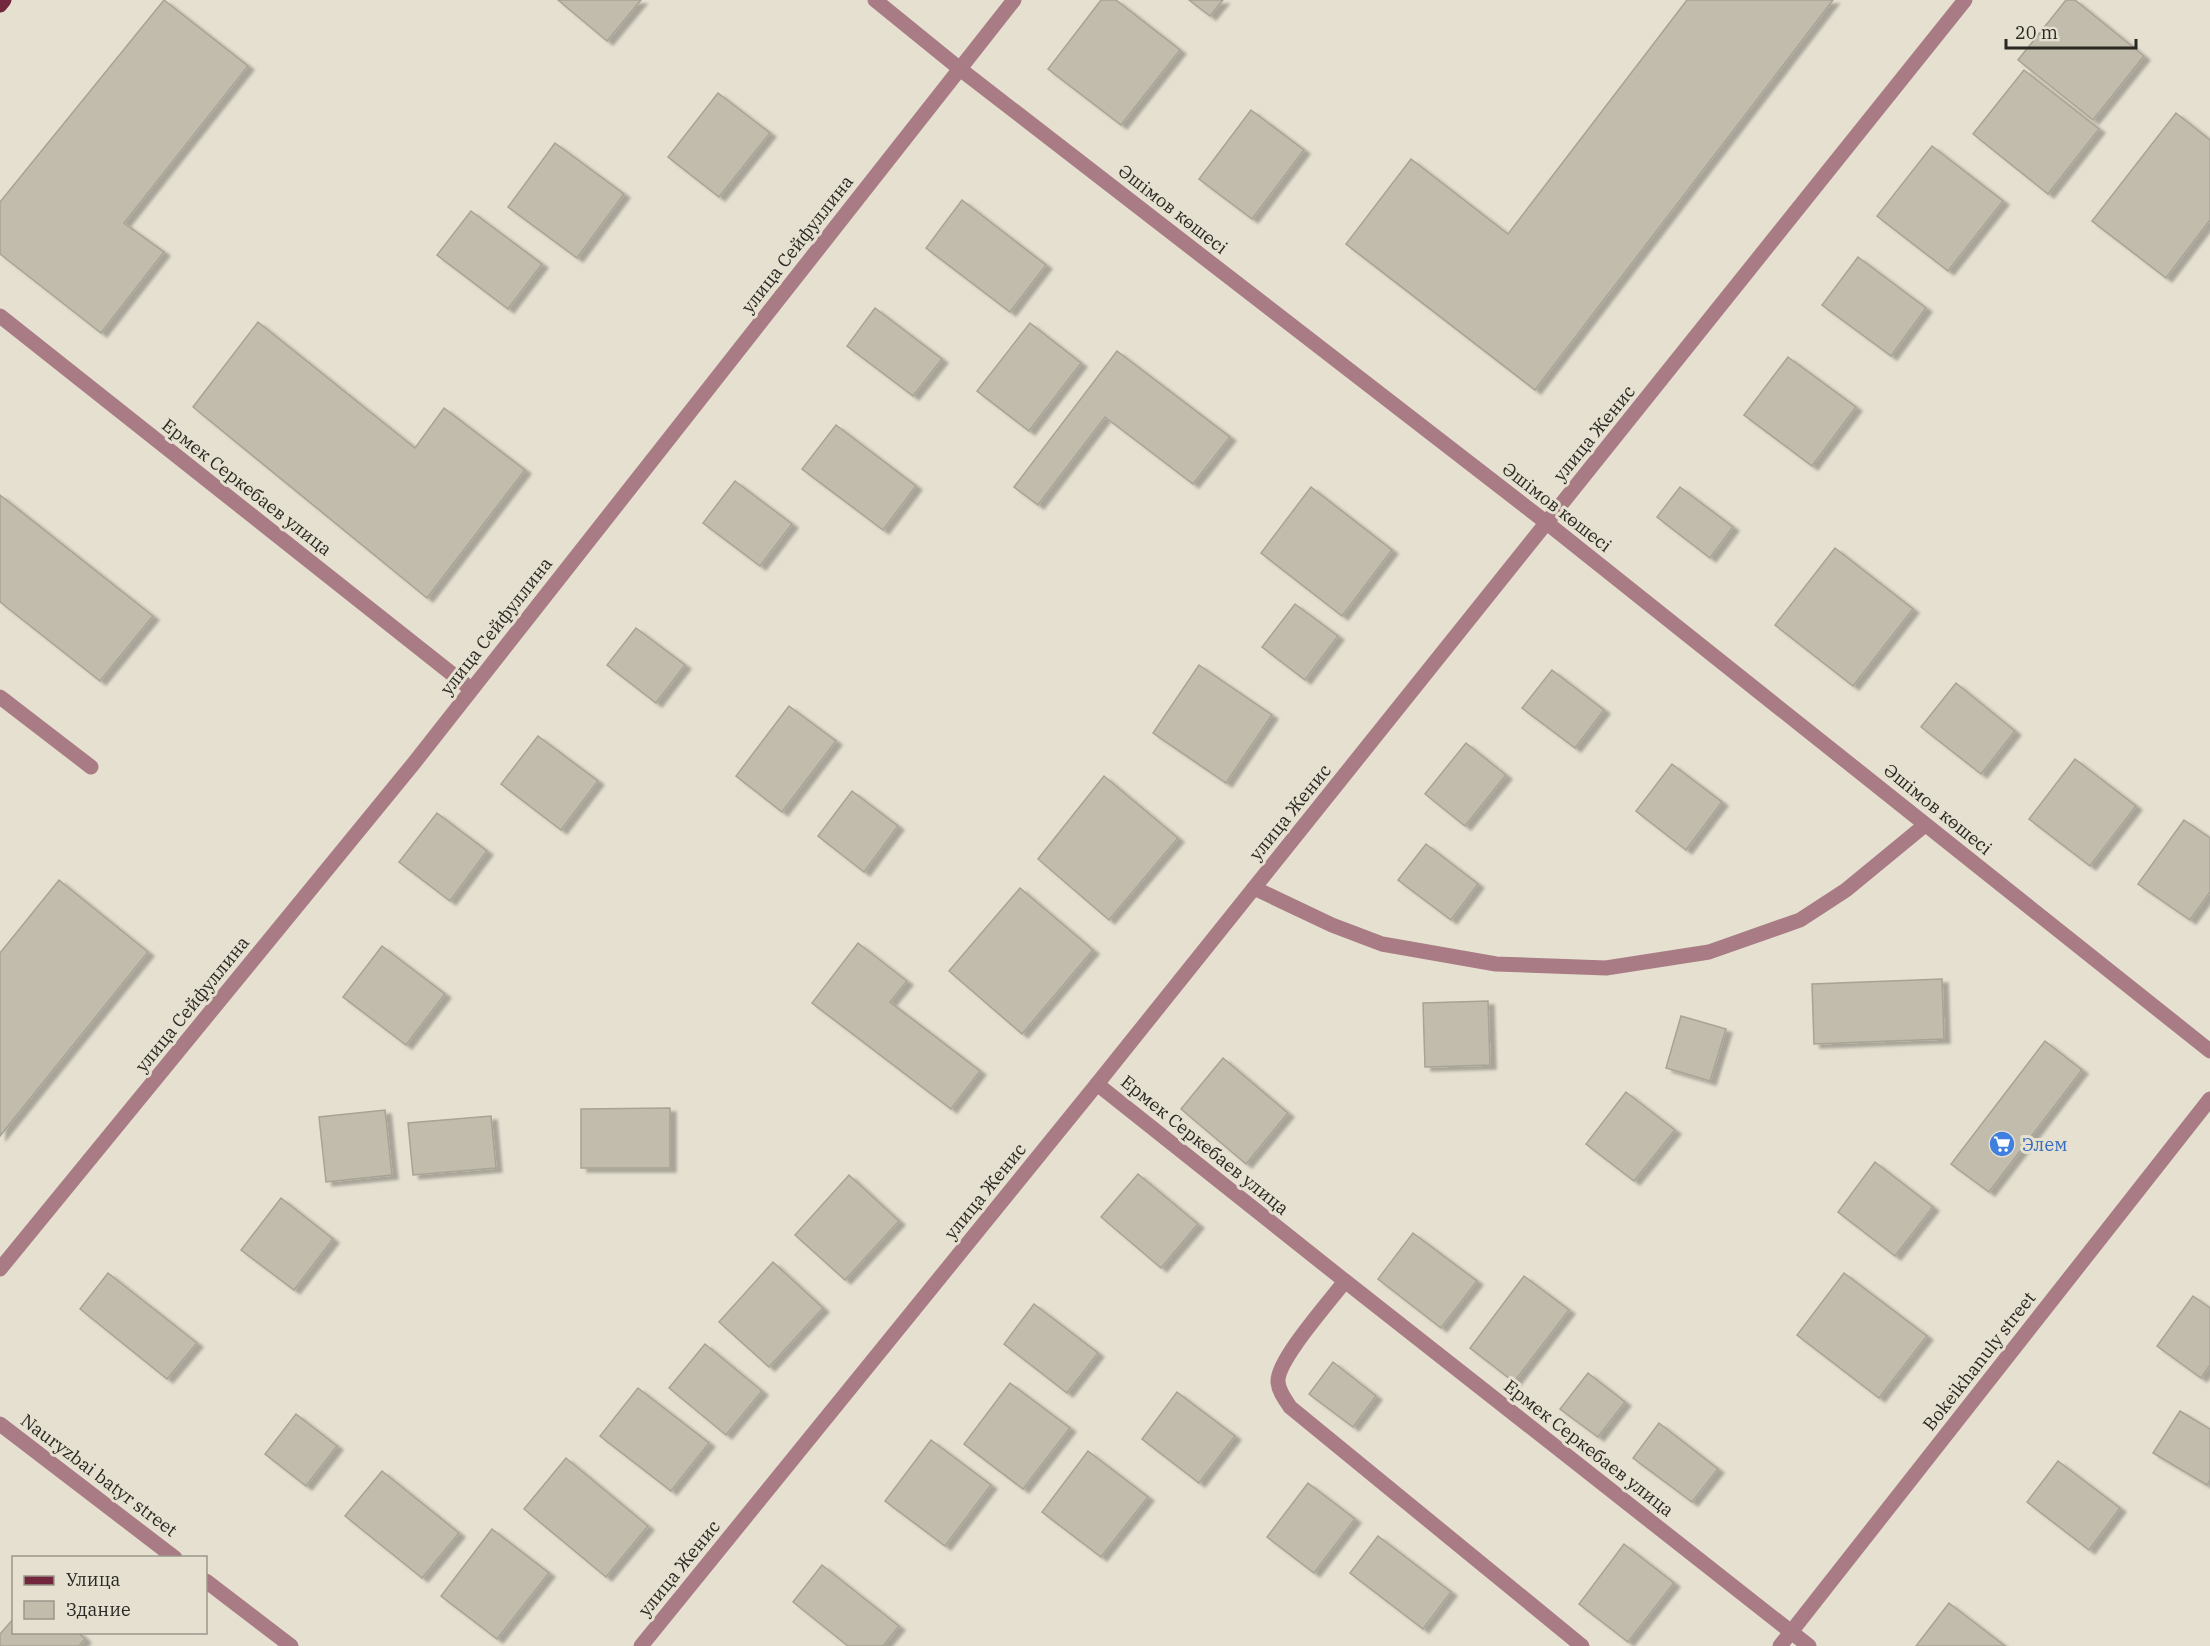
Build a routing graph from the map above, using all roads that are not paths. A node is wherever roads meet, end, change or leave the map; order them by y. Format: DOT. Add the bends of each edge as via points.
graph roads {
  1 [pos="4,0"];
  2 [pos="875,0"];
  3 [pos="1014,0"];
  4 [pos="1965,0"];
  5 [pos="0,5"];
  6 [pos="960,69"];
  7 [pos="0,316"];
  8 [pos="1547,523"];
  9 [pos="471,689"];
  10 [pos="0,697"];
  11 [pos="91,767"];
  12 [pos="1925,825"];
  13 [pos="1254,888"];
  14 [pos="2210,1051"];
  15 [pos="1097,1083"];
  16 [pos="2210,1099"];
  17 [pos="0,1269"];
  18 [pos="1345,1281"];
  19 [pos="0,1424"];
  20 [pos="174,1556"];
  21 [pos="207,1582"];
  22 [pos="1791,1632"];
  23 [pos="291,1646"];
  24 [pos="641,1646"];
  25 [pos="1582,1646"];
  26 [pos="1779,1646"];
  27 [pos="1809,1646"];
  1 -- 5 [label="main road"];
  2 -- 6 [label="street, Әшімов көшесі"];
  3 -- 6 [label="street, улица Сейфуллина"];
  4 -- 8 [label="street, улица Женис"];
  6 -- 8 [label="street, Әшімов көшесі"];
  6 -- 9 [label="street, улица Сейфуллина"];
  7 -- 9 [label="street, Ермек Серкебаев улица"];
  8 -- 12 [label="street, Әшімов көшесі"];
  8 -- 13 [label="street, улица Женис"];
  9 -- 17 [label="street, улица Сейфуллина" via="414,764"];
  10 -- 11 [label="street"];
  12 -- 13 [label="street" via="1846,890 1800,920 1709,952 1606,968 1496,964 1382,944"];
  12 -- 14 [label="street, Әшімов көшесі"];
  13 -- 15 [label="street, улица Женис"];
  15 -- 18 [label="street, Ермек Серкебаев улица"];
  15 -- 24 [label="street, улица Женис"];
  16 -- 22 [label="street, Bokeikhanuly street"];
  18 -- 22 [label="street, Ермек Серкебаев улица"];
  18 -- 25 [label="street" via="1289,1353 1277,1380 1290,1407"];
  19 -- 20 [label="street, Nauryzbai batyr street"];
  21 -- 23 [label="street"];
  22 -- 26 [label="street, Bokeikhanuly street"];
  22 -- 27 [label="street, Ермек Серкебаев улица"];
}
